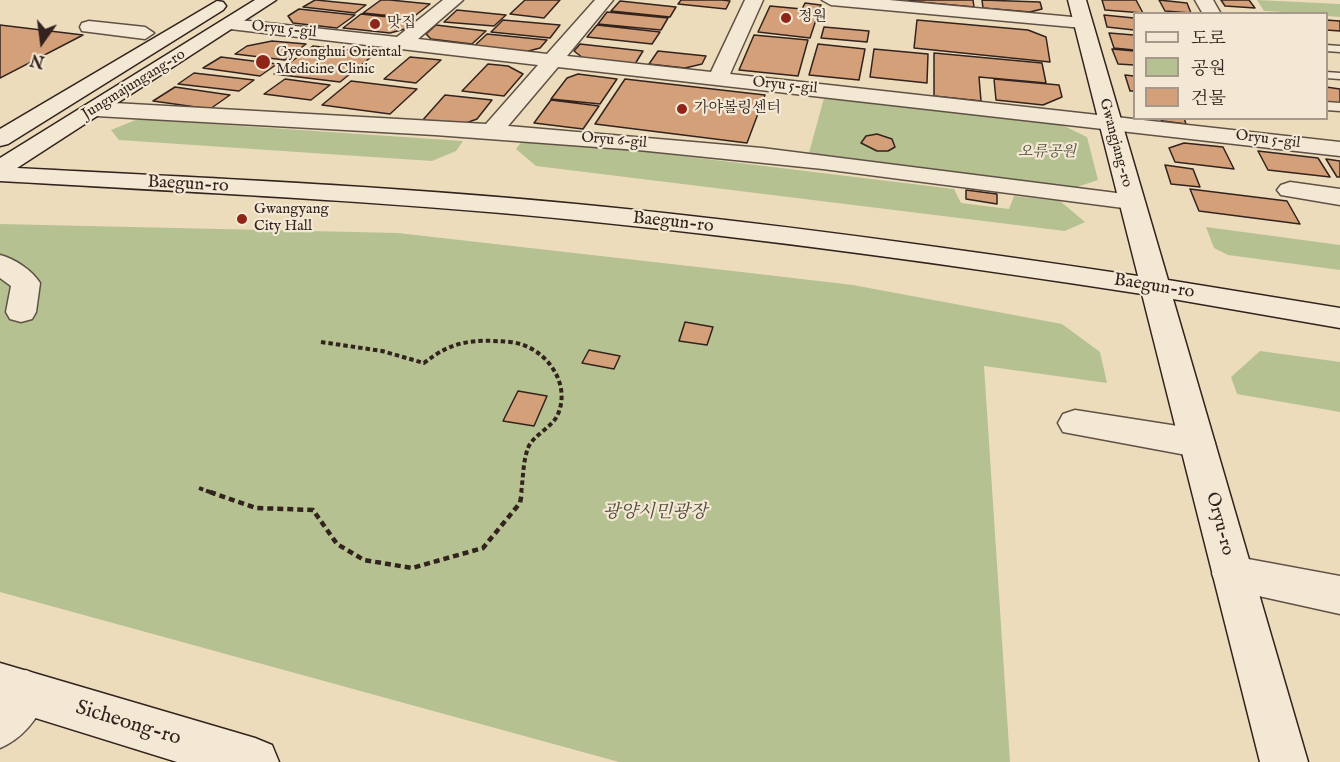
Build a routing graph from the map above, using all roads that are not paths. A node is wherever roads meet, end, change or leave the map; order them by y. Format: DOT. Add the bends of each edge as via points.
graph roads {
  1 [pos="194,0"];
  2 [pos="227,0"];
  3 [pos="267,0"];
  4 [pos="454,0"];
  5 [pos="604,0"];
  6 [pos="754,0"];
  7 [pos="831,0"];
  8 [pos="1077,0"];
  9 [pos="1083,23"];
  10 [pos="230,24"];
  11 [pos="89,27"];
  12 [pos="145,33"];
  13 [pos="402,44"];
  14 [pos="552,60"];
  15 [pos="718,79"];
  16 [pos="76,92"];
  17 [pos="96,109"];
  18 [pos="1276,120"];
  19 [pos="1110,122"];
  20 [pos="492,131"];
  21 [pos="0,139"];
  22 [pos="1289,143"];
  23 [pos="1340,149"];
  24 [pos="0,168"];
  25 [pos="0,174"];
  26 [pos="1290,190"];
  27 [pos="1340,197"];
  28 [pos="1131,201"];
  29 [pos="0,264"];
  30 [pos="1154,286"];
  31 [pos="21,312"];
  32 [pos="1340,318"];
  33 [pos="1075,423"];
  34 [pos="1197,443"];
  35 [pos="1232,574"];
  36 [pos="1340,595"];
  37 [pos="9,701"];
  38 [pos="255,762"];
  39 [pos="1284,762"];
  1 -- 12 [label="street" via="163,17"];
  2 -- 16 [label="street, Jungmajungang-ro"];
  3 -- 10 [label="street, Jungmajungang-ro"];
  4 -- 13 [label="street"];
  5 -- 14 [label="street"];
  6 -- 15 [label="street"];
  7 -- 9 [label="street"];
  8 -- 9 [label="street, Gwangjang-ro"];
  9 -- 19 [label="street, Gwangjang-ro"];
  10 -- 13 [label="street, Oryu 5-gil"];
  10 -- 17 [label="street, Jungmajungang-ro"];
  11 -- 12 [label="street"];
  12 -- 16 [label="street"];
  13 -- 14 [label="street, Oryu 5-gil"];
  14 -- 15 [label="street, Oryu 5-gil"];
  14 -- 20 [label="street"];
  15 -- 19 [label="street, Oryu 5-gil"];
  16 -- 21 [label="street, Jungmajungang-ro"];
  17 -- 20 [label="street, Oryu 6-gil"];
  17 -- 24 [label="street, Jungmajungang-ro"];
  18 -- 22 [label="street"];
  19 -- 22 [label="street, Oryu 5-gil"];
  19 -- 28 [label="street, Gwangjang-ro"];
  20 -- 28 [label="street, Oryu 6-gil" via="845,165"];
  22 -- 23 [label="street, Oryu 5-gil"];
  25 -- 30 [label="street, Baegun-ro" via="260,188 573,212 754,231"];
  26 -- 27 [label="street"];
  28 -- 30 [label="street, Gwangjang-ro"];
  29 -- 31 [label="street" via="26,283"];
  30 -- 32 [label="street, Baegun-ro"];
  30 -- 34 [label="street, Oryu-ro"];
  33 -- 34 [label="street"];
  34 -- 35 [label="street, Oryu-ro"];
  35 -- 36 [label="street"];
  35 -- 39 [label="street, Oryu-ro"];
  37 -- 38 [label="street, Sicheong-ro"];
}
